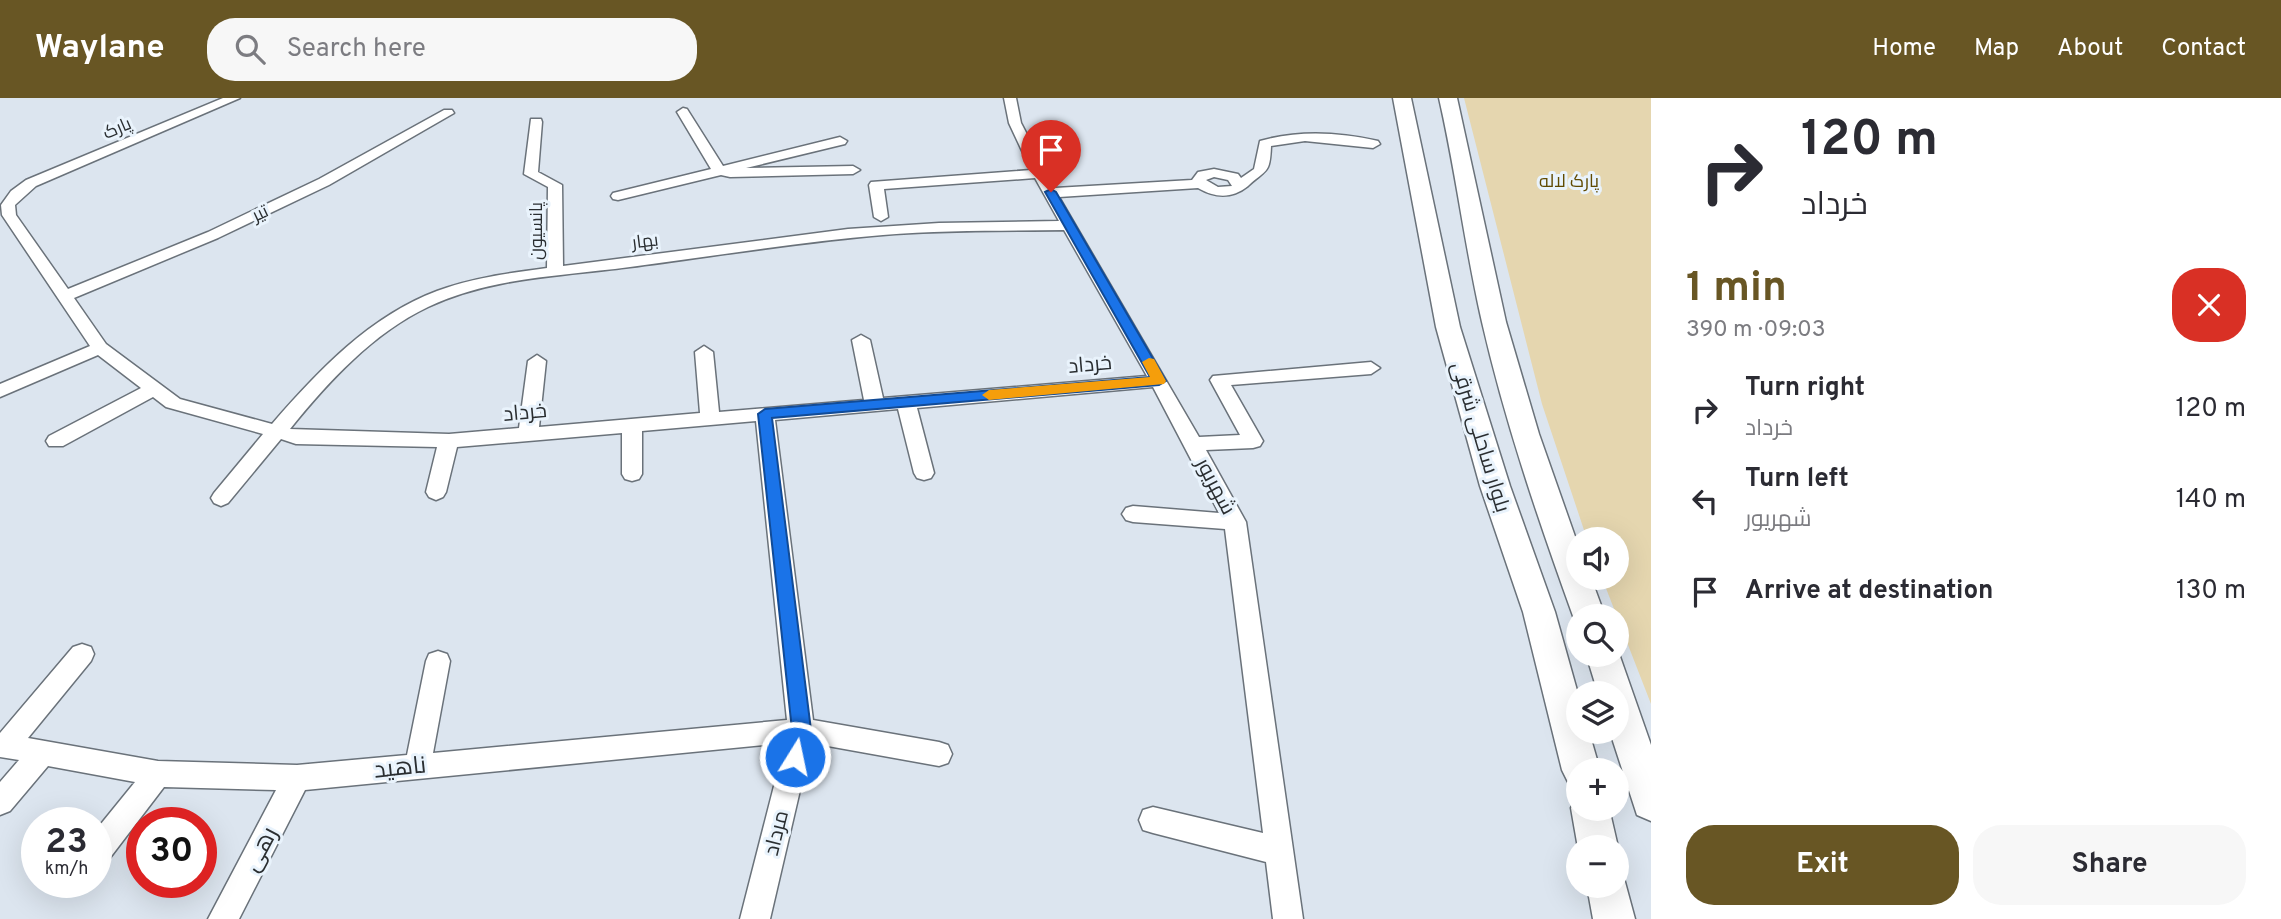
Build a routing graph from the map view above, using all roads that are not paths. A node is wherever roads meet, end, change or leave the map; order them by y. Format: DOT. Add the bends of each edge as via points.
graph roads {
  1 [pos="234,98"];
  2 [pos="1010,98"];
  3 [pos="1448,98"];
  4 [pos="1406,103"];
  5 [pos="448,113"];
  6 [pos="683,113"];
  7 [pos="536,122"];
  8 [pos="840,141"];
  9 [pos="1373,144"];
  10 [pos="719,170"];
  11 [pos="853,170"];
  12 [pos="1041,173"];
  13 [pos="1051,192"];
  14 [pos="618,196"];
  15 [pos="8,202"];
  16 [pos="881,217"];
  17 [pos="1069,225"];
  18 [pos="555,272"];
  19 [pos="65,296"];
  20 [pos="861,340"];
  21 [pos="100,348"];
  22 [pos="704,352"];
  23 [pos="537,361"];
  24 [pos="1371,368"];
  25 [pos="1159,381"];
  26 [pos="154,389"];
  27 [pos="0,391"];
  28 [pos="906,402"];
  29 [pos="875,405"];
  30 [pos="765,414"];
  31 [pos="710,419"];
  32 [pos="632,425"];
  33 [pos="277,432"];
  34 [pos="528,434"];
  35 [pos="56,441"];
  36 [pos="449,441"];
  37 [pos="1193,444"];
  38 [pos="924,473"];
  39 [pos="632,474"];
  40 [pos="436,492"];
  41 [pos="221,498"];
  42 [pos="1133,514"];
  43 [pos="1235,522"];
  44 [pos="1585,604"];
  45 [pos="82,654"];
  46 [pos="438,661"];
  47 [pos="801,730"];
  48 [pos="1629,735"];
  49 [pos="3,746"];
  50 [pos="42,753"];
  51 [pos="939,754"];
  52 [pos="1578,758"];
  53 [pos="418,765"];
  54 [pos="158,774"];
  55 [pos="297,778"];
  56 [pos="0,802"];
  57 [pos="1651,802"];
  58 [pos="1153,820"];
  59 [pos="112,833"];
  60 [pos="1280,851"];
  61 [pos="1610,898"];
  62 [pos="223,919"];
  63 [pos="755,919"];
  64 [pos="1288,919"];
  65 [pos="1614,919"];
  1 -- 15 [label="street, پارک" via="52,174"];
  2 -- 12 [label="street, شهریور" via="1015,122"];
  3 -- 44 [label="main road, بلوار ساحلی شرقی" via="1514,400"];
  4 -- 52 [label="main road, بلوار ساحلی شرقی" via="1446,320 1495,486 1539,612"];
  5 -- 19 [label="street, تیر" via="324,183 214,235"];
  6 -- 10 [label="street"];
  7 -- 18 [label="street, پانسیون" via="531,174 555,185"];
  8 -- 10 [label="street"];
  9 -- 13 [label="street" via="1300,136 1274,141 1265,144 1263,168 1256,177 1240,184 1228,175 1214,173 1200,177 1201,184"];
  10 -- 11 [label="street"];
  10 -- 14 [label="street"];
  12 -- 13 [label="street, شهریور"];
  12 -- 16 [label="street" via="876,185"];
  13 -- 17 [label="street, شهریور"];
  15 -- 19 [label="street, خرداد" via="9,215"];
  17 -- 18 [label="street, بهار" via="853,234"];
  17 -- 25 [label="street, شهریور"];
  18 -- 33 [label="street, بهار" via="481,284 422,303 365,342 310,393"];
  19 -- 21 [label="street, خرداد"];
  20 -- 29 [label="street"];
  21 -- 26 [label="street, خرداد"];
  21 -- 27 [label="street"];
  22 -- 31 [label="street"];
  23 -- 34 [label="street"];
  24 -- 37 [label="street" via="1219,380 1253,441"];
  25 -- 28 [label="street, خرداد"];
  25 -- 37 [label="street, شهریور"];
  26 -- 33 [label="street, خرداد" via="173,403"];
  26 -- 35 [label="street"];
  28 -- 29 [label="street, خرداد"];
  28 -- 38 [label="street"];
  29 -- 30 [label="street, خرداد"];
  30 -- 31 [label="street, خرداد"];
  30 -- 47 [label="street, مرداد"];
  31 -- 32 [label="street, خرداد"];
  32 -- 34 [label="street, خرداد"];
  32 -- 39 [label="street"];
  33 -- 36 [label="street, خرداد" via="296,437"];
  33 -- 41 [label="street, بهار"];
  34 -- 36 [label="street, خرداد"];
  36 -- 40 [label="street"];
  37 -- 43 [label="street, شهریور"];
  42 -- 43 [label="street"];
  43 -- 60 [label="street, شهریور"];
  45 -- 49 [label="street"];
  46 -- 53 [label="street"];
  47 -- 51 [label="street, ناهید"];
  47 -- 53 [label="street, ناهید"];
  47 -- 63 [label="street, مرداد"];
  48 -- 57 [label="main road"];
  49 -- 50 [label="street, ناهید"];
  50 -- 54 [label="street, ناهید"];
  50 -- 56 [label="street"];
  53 -- 55 [label="street, ناهید"];
  54 -- 55 [label="street, ناهید"];
  54 -- 59 [label="street"];
  55 -- 62 [label="street, رهی"];
  58 -- 60 [label="street"];
  60 -- 64 [label="street, شهریور"];
  61 -- 65 [label="main road"];
}
